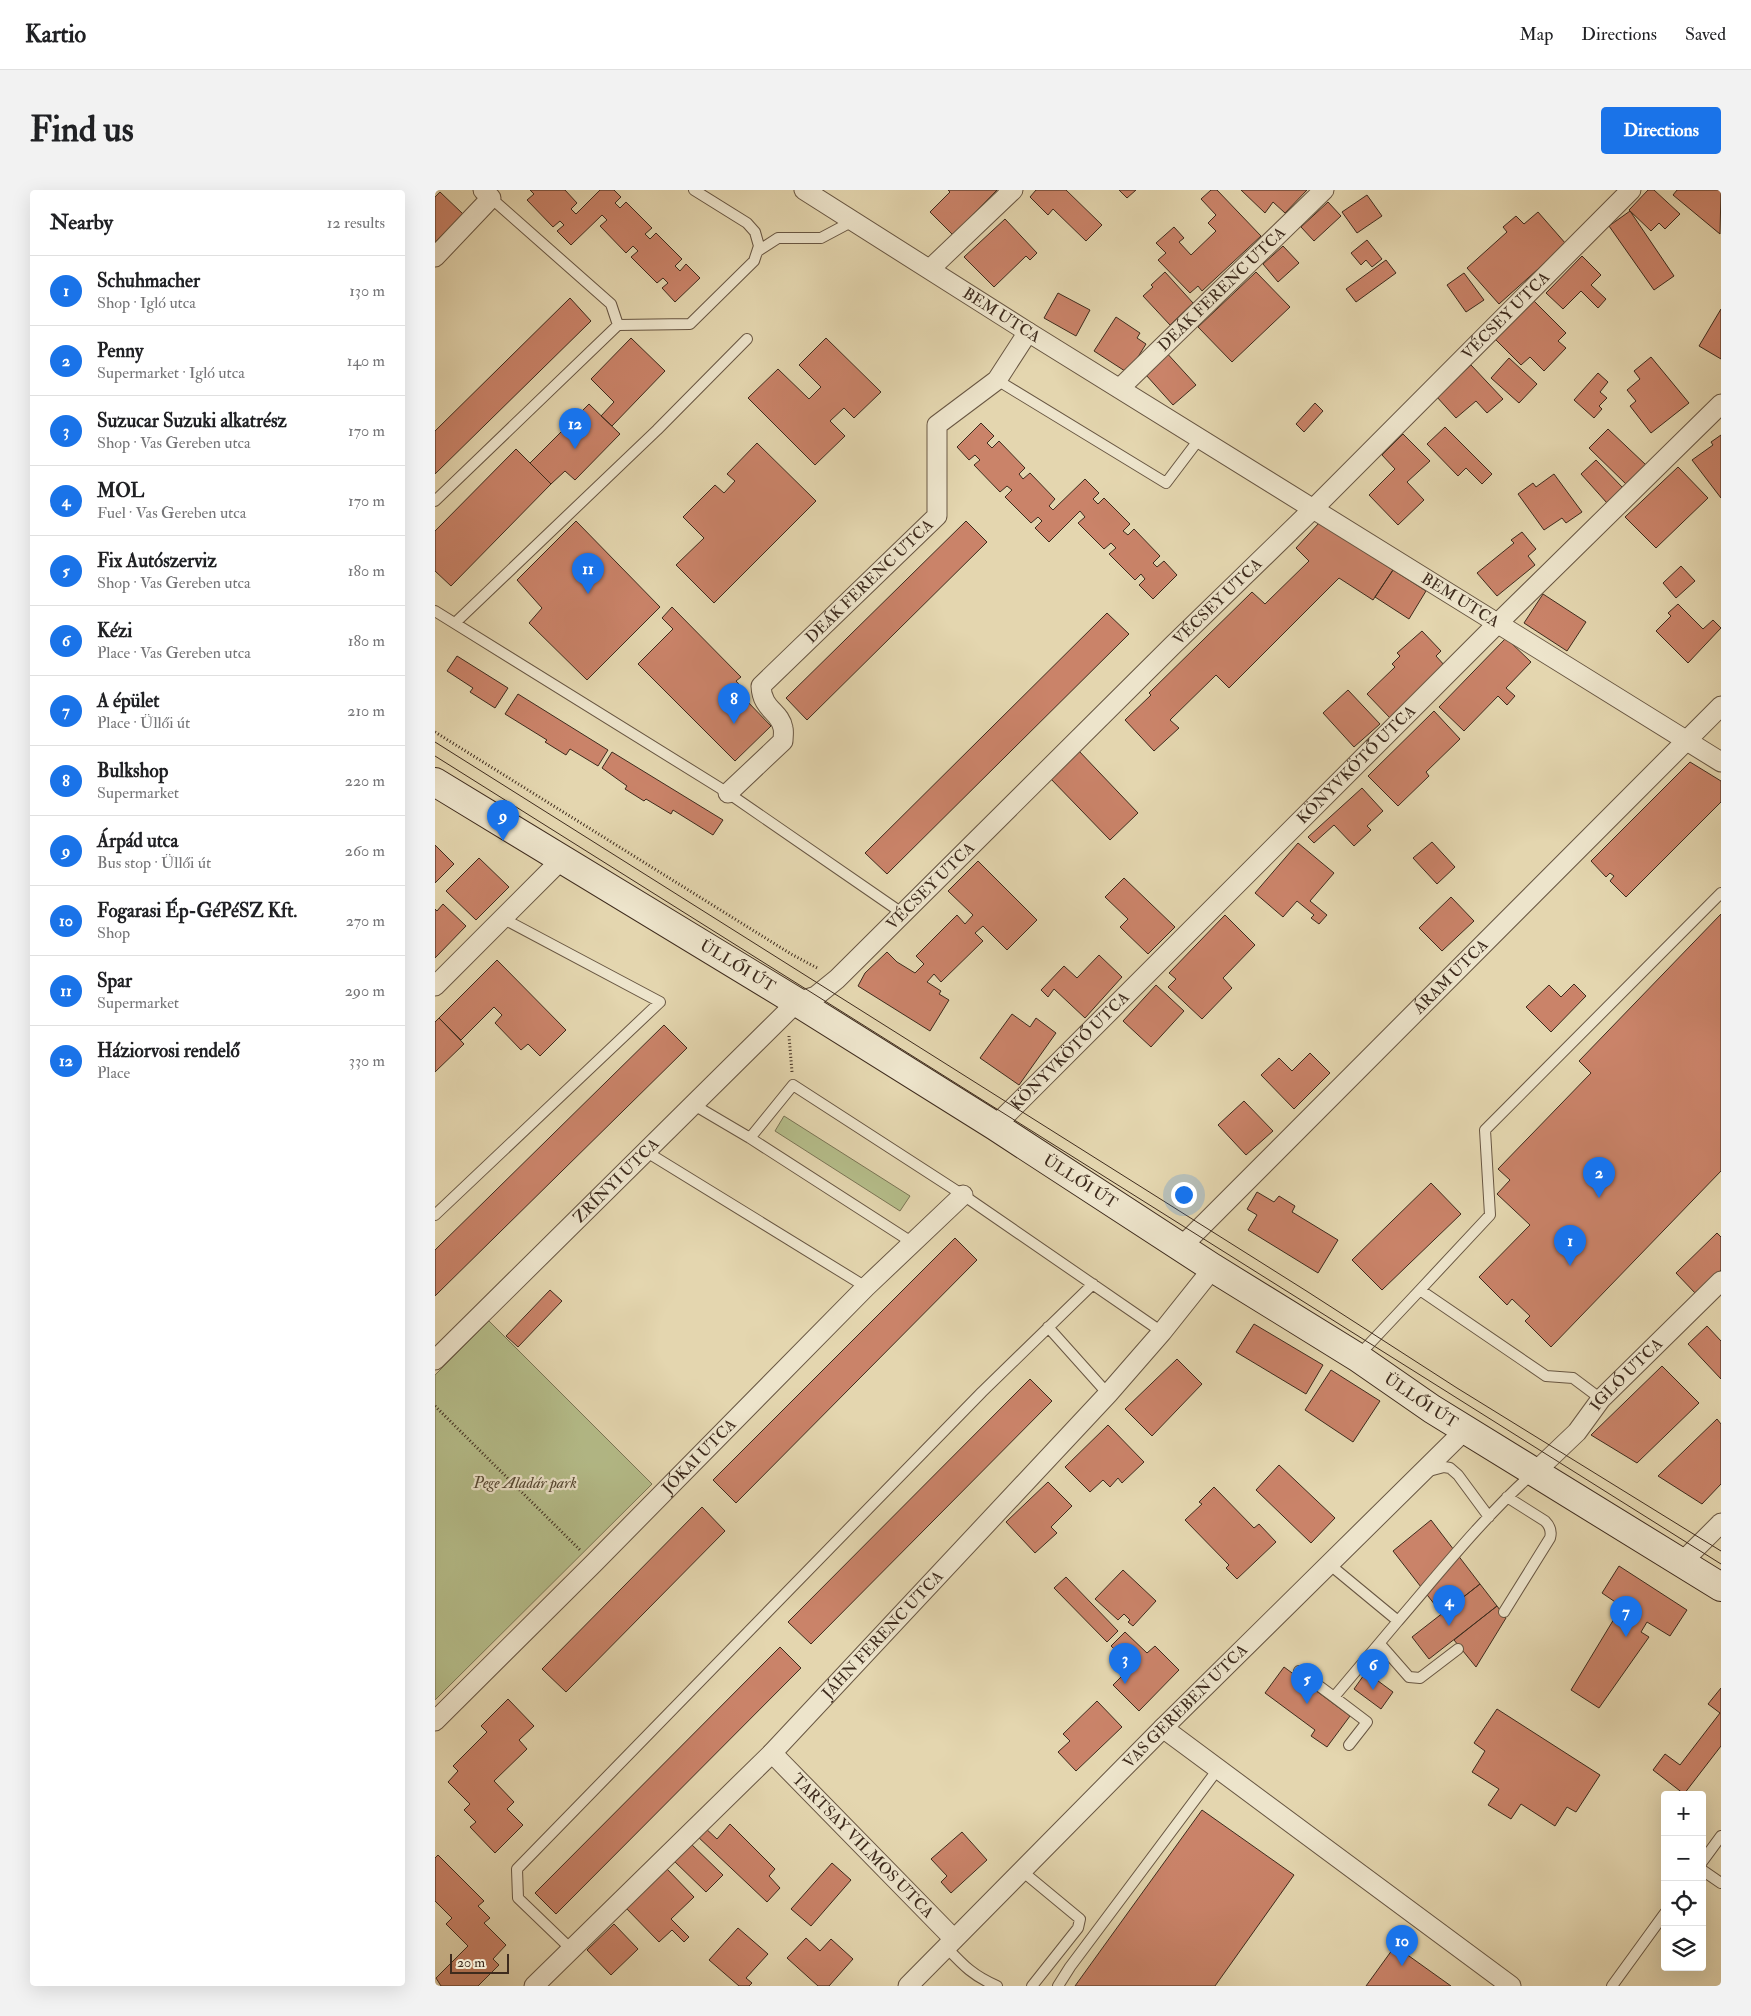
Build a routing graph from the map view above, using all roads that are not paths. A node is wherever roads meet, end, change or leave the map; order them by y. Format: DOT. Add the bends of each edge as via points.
graph roads {
  1 [pos="694,190"];
  2 [pos="804,190"];
  3 [pos="1013,190"];
  4 [pos="1323,190"];
  5 [pos="1631,190"];
  6 [pos="487,194"];
  7 [pos="853,221"];
  8 [pos="758,251"];
  9 [pos="435,257"];
  10 [pos="930,270"];
  11 [pos="617,324"];
  12 [pos="1028,332"];
  13 [pos="747,339"];
  14 [pos="997,380"];
  15 [pos="1120,388"];
  16 [pos="1721,404"];
  17 [pos="1200,438"];
  18 [pos="435,501"];
  19 [pos="1313,509"];
  20 [pos="435,611"];
  21 [pos="1498,623"];
  22 [pos="455,624"];
  23 [pos="1721,706"];
  24 [pos="1686,740"];
  25 [pos="1721,762"];
  26 [pos="435,782"];
  27 [pos="729,793"];
  28 [pos="561,858"];
  29 [pos="1721,893"];
  30 [pos="903,913"];
  31 [pos="502,918"];
  32 [pos="435,986"];
  33 [pos="792,1007"];
  34 [pos="694,1105"];
  35 [pos="995,1126"];
  36 [pos="750,1138"];
  37 [pos="645,1151"];
  38 [pos="963,1194"];
  39 [pos="435,1214"];
  40 [pos="913,1243"];
  41 [pos="1181,1247"];
  42 [pos="1213,1268"];
  43 [pos="1721,1281"];
  44 [pos="1093,1284"];
  45 [pos="866,1287"];
  46 [pos="1420,1290"];
  47 [pos="1048,1327"];
  48 [pos="1162,1332"];
  49 [pos="1357,1357"];
  50 [pos="435,1360"];
  51 [pos="1108,1394"];
  52 [pos="1601,1399"];
  53 [pos="1465,1430"];
  54 [pos="1535,1472"];
  55 [pos="1415,1478"];
  56 [pos="1507,1497"];
  57 [pos="1489,1516"];
  58 [pos="1721,1523"];
  59 [pos="1681,1563"];
  60 [pos="1329,1564"];
  61 [pos="1721,1587"];
  62 [pos="1504,1612"];
  63 [pos="1398,1622"];
  64 [pos="1380,1644"];
  65 [pos="1458,1649"];
  66 [pos="1299,1671"];
  67 [pos="1334,1697"];
  68 [pos="435,1720"];
  69 [pos="1163,1728"];
  70 [pos="1349,1745"];
  71 [pos="772,1753"];
  72 [pos="1218,1769"];
  73 [pos="1721,1836"];
  74 [pos="1706,1857"];
  75 [pos="1022,1871"];
  76 [pos="1706,1873"];
  77 [pos="1721,1883"];
  78 [pos="1661,1919"];
  79 [pos="950,1943"];
  80 [pos="571,1949"];
  81 [pos="534,1986"];
  82 [pos="908,1986"];
  83 [pos="997,1986"];
  84 [pos="1032,1986"];
  85 [pos="1058,1986"];
  86 [pos="1511,1986"];
  87 [pos="1612,1986"];
  1 -- 8 [label="lane" via="752,227 758,239"];
  2 -- 7 [label="street, BEM UTCA"];
  3 -- 10 [label="street"];
  4 -- 15 [label="street, DEÁK FERENC UTCA"];
  5 -- 19 [label="street, VÉCSEY UTCA"];
  6 -- 9 [label="street"];
  6 -- 11 [label="lane" via="611,304"];
  7 -- 8 [label="lane" via="821,238 779,238"];
  7 -- 10 [label="street, BEM UTCA"];
  8 -- 11 [label="lane" via="754,261 690,324"];
  10 -- 12 [label="street, BEM UTCA"];
  11 -- 18 [label="lane"];
  12 -- 14 [label="street, DEÁK FERENC UTCA"];
  12 -- 15 [label="street, BEM UTCA"];
  13 -- 22 [label="lane"];
  14 -- 17 [label="lane" via="1165,483"];
  14 -- 27 [label="street, DEÁK FERENC UTCA" via="937,425 937,516 761,686 765,704 783,728 783,741"];
  15 -- 17 [label="street, BEM UTCA"];
  16 -- 21 [label="street, KÖNYVKÖTŐ UTCA"];
  17 -- 19 [label="street, BEM UTCA"];
  19 -- 21 [label="street, BEM UTCA"];
  19 -- 30 [label="street, VÉCSEY UTCA"];
  20 -- 22 [label="lane"];
  21 -- 24 [label="street, BEM UTCA"];
  21 -- 35 [label="street, KÖNYVKÖTŐ UTCA"];
  22 -- 27 [label="lane"];
  23 -- 24 [label="street, ÁRAM UTCA"];
  24 -- 25 [label="street, BEM UTCA"];
  24 -- 41 [label="street, ÁRAM UTCA"];
  26 -- 28 [label="main road, ÜLLŐI ÚT"];
  27 -- 30 [label="lane"];
  28 -- 31 [label="street"];
  28 -- 33 [label="main road, ÜLLŐI ÚT"];
  29 -- 46 [label="lane" via="1485,1130 1490,1215"];
  30 -- 33 [label="street, VÉCSEY UTCA" via="837,979 816,996"];
  31 -- 32 [label="street"];
  31 -- 39 [label="lane" via="660,1002"];
  33 -- 34 [label="street, ZRÍNYI UTCA"];
  33 -- 35 [label="main road, ÜLLŐI ÚT"];
  34 -- 36 [label="lane"];
  34 -- 37 [label="street, ZRÍNYI UTCA"];
  35 -- 41 [label="main road, ÜLLŐI ÚT"];
  36 -- 38 [label="lane" via="793,1085"];
  36 -- 40 [label="lane"];
  37 -- 45 [label="lane"];
  37 -- 50 [label="street, ZRÍNYI UTCA"];
  38 -- 40 [label="street, JÓKAI UTCA"];
  38 -- 44 [label="lane"];
  40 -- 45 [label="street, JÓKAI UTCA"];
  41 -- 42 [label="main road, ÜLLŐI ÚT"];
  42 -- 48 [label="street, JÁHN FERENC UTCA"];
  42 -- 49 [label="main road, ÜLLŐI ÚT"];
  43 -- 52 [label="street, IGLÓ UTCA"];
  44 -- 47 [label="lane"];
  44 -- 48 [label="lane"];
  45 -- 68 [label="street, JÓKAI UTCA"];
  46 -- 49 [label="lane"];
  46 -- 52 [label="lane" via="1546,1376 1573,1378"];
  47 -- 51 [label="lane"];
  47 -- 80 [label="lane" via="517,1868 518,1898"];
  48 -- 51 [label="street, JÁHN FERENC UTCA"];
  49 -- 53 [label="main road, ÜLLŐI ÚT"];
  51 -- 71 [label="street, JÁHN FERENC UTCA"];
  52 -- 54 [label="street, IGLÓ UTCA" via="1577,1432"];
  53 -- 54 [label="main road, ÜLLŐI ÚT"];
  53 -- 55 [label="street, VAS GEREBEN UTCA"];
  54 -- 56 [label="lane"];
  54 -- 59 [label="main road, ÜLLŐI ÚT"];
  55 -- 57 [label="lane" via="1437,1468 1450,1468"];
  55 -- 60 [label="street, VAS GEREBEN UTCA"];
  56 -- 57 [label="lane"];
  56 -- 62 [label="lane" via="1545,1521 1551,1538"];
  57 -- 63 [label="lane"];
  58 -- 59 [label="street"];
  59 -- 61 [label="main road, ÜLLŐI ÚT"];
  60 -- 63 [label="lane"];
  60 -- 69 [label="street, VAS GEREBEN UTCA"];
  63 -- 64 [label="lane"];
  64 -- 65 [label="lane" via="1409,1677 1415,1678 1420,1678"];
  64 -- 67 [label="lane"];
  66 -- 67 [label="lane"];
  67 -- 70 [label="lane" via="1367,1722"];
  69 -- 72 [label="street"];
  69 -- 75 [label="street, VAS GEREBEN UTCA"];
  71 -- 79 [label="street, TARTSAY VILMOS UTCA"];
  71 -- 80 [label="street, JÁHN FERENC UTCA"];
  72 -- 85 [label="lane"];
  72 -- 86 [label="street"];
  73 -- 74 [label="lane"];
  75 -- 79 [label="street, VAS GEREBEN UTCA"];
  75 -- 84 [label="lane" via="1079,1919 1078,1928"];
  76 -- 77 [label="lane"];
  78 -- 87 [label="lane"];
  79 -- 82 [label="street, VAS GEREBEN UTCA"];
  79 -- 83 [label="lane" via="969,1972"];
  80 -- 81 [label="street, JÁHN FERENC UTCA"];
}
